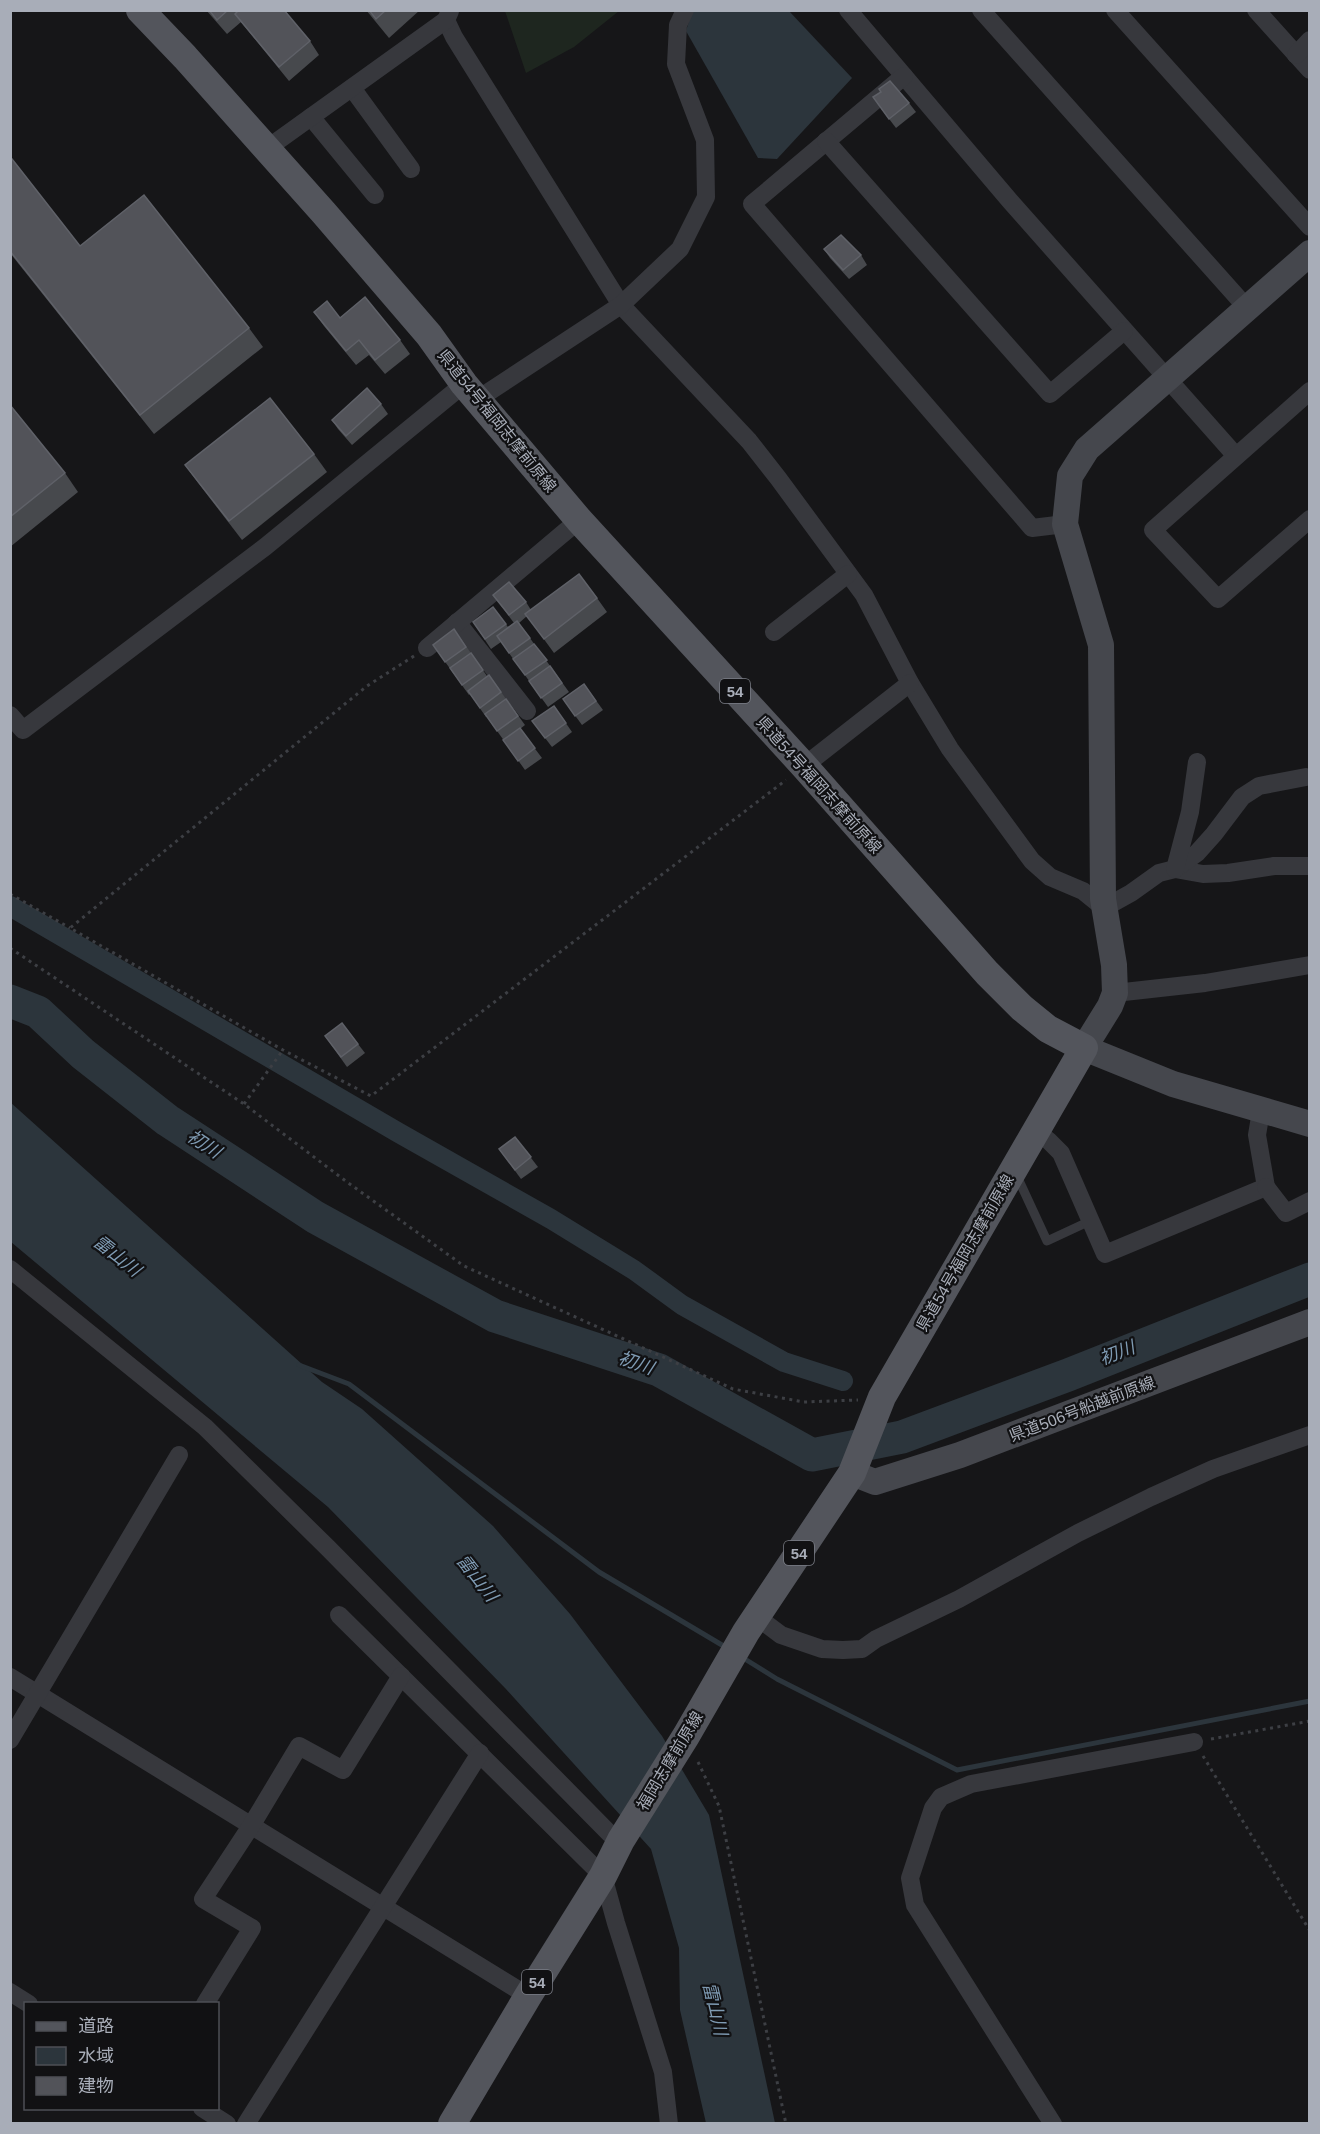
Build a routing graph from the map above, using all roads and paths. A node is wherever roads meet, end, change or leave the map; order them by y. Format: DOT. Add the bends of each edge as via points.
graph roads {
  1 [pos="140,10"];
  2 [pos="685,10"];
  3 [pos="848,10"];
  4 [pos="981,10"];
  5 [pos="1115,10"];
  6 [pos="1256,10"];
  7 [pos="448,15"];
  8 [pos="1310,40"];
  9 [pos="1296,55"];
  10 [pos="1310,70"];
  11 [pos="904,76"];
  12 [pos="352,88"];
  13 [pos="311,117"];
  14 [pos="826,141"];
  15 [pos="265,150"];
  16 [pos="411,169"];
  17 [pos="375,195"];
  18 [pos="1310,226"];
  19 [pos="1310,253"];
  20 [pos="621,305"];
  21 [pos="1247,308"];
  22 [pos="1124,331"];
  23 [pos="1166,379"];
  24 [pos="1310,391"];
  25 [pos="471,392"];
  26 [pos="1236,456"];
  27 [pos="1310,519"];
  28 [pos="579,520"];
  29 [pos="1065,524"];
  30 [pos="849,574"];
  31 [pos="457,622"];
  32 [pos="774,632"];
  33 [pos="427,648"];
  34 [pos="910,683"];
  35 [pos="527,711"];
  36 [pos="10,715"];
  37 [pos="1197,762"];
  38 [pos="804,766"];
  39 [pos="1306,777"];
  40 [pos="1310,866"];
  41 [pos="1175,869"];
  42 [pos="10,894"];
  43 [pos="1104,908"];
  44 [pos="70,928"];
  45 [pos="10,948"];
  46 [pos="1310,965"];
  47 [pos="1115,993"];
  48 [pos="1084,1048"];
  49 [pos="282,1052"];
  50 [pos="244,1104"];
  51 [pos="1261,1111"];
  52 [pos="1310,1124"];
  53 [pos="1035,1130"];
  54 [pos="1014,1170"];
  55 [pos="1266,1187"];
  56 [pos="1310,1201"];
  57 [pos="1090,1221"];
  58 [pos="10,1269"];
  59 [pos="1310,1322"];
  60 [pos="882,1397"];
  61 [pos="1310,1435"];
  62 [pos="180,1455"];
  63 [pos="852,1473"];
  64 [pos="339,1615"];
  65 [pos="752,1624"];
  66 [pos="401,1676"];
  67 [pos="10,1677"];
  68 [pos="39,1693"];
  69 [pos="1310,1721"];
  70 [pos="686,1736"];
  71 [pos="10,1740"];
  72 [pos="1194,1742"];
  73 [pos="480,1754"];
  74 [pos="251,1826"];
  75 [pos="621,1840"];
  76 [pos="603,1876"];
  77 [pos="384,1908"];
  78 [pos="1310,1931"];
  79 [pos="10,1992"];
  80 [pos="528,1996"];
  81 [pos="26,2002"];
  82 [pos="206,2002"];
  83 [pos="204,2110"];
  84 [pos="227,2124"];
  85 [pos="246,2124"];
  86 [pos="452,2124"];
  87 [pos="669,2124"];
  88 [pos="786,2124"];
  89 [pos="1053,2124"];
  1 -- 15 [label="main road, 県道54号福岡志摩前原線 / 54"];
  2 -- 20 [label="street" via="678,25 676,64 705,140 706,197 680,249"];
  3 -- 11 [label="street"];
  4 -- 21 [label="street"];
  5 -- 18 [label="street"];
  6 -- 9 [label="street"];
  7 -- 12 [label="street"];
  7 -- 20 [label="street" via="454,37"];
  8 -- 9 [label="street"];
  9 -- 10 [label="street"];
  11 -- 14 [label="street"];
  11 -- 22 [label="street"];
  12 -- 13 [label="street"];
  12 -- 16 [label="street"];
  13 -- 15 [label="street"];
  13 -- 17 [label="street"];
  14 -- 22 [label="street" via="1050,394"];
  14 -- 29 [label="street" via="752,204 1032,528"];
  15 -- 25 [label="main road, 県道54号福岡志摩前原線 / 54" via="429,335"];
  19 -- 21 [label="street"];
  20 -- 25 [label="street"];
  20 -- 30 [label="street" via="749,441"];
  21 -- 23 [label="street"];
  22 -- 23 [label="street"];
  23 -- 26 [label="street"];
  23 -- 29 [label="street" via="1087,449 1070,476"];
  24 -- 26 [label="street"];
  25 -- 28 [label="main road, 県道54号福岡志摩前原線 / 54"];
  25 -- 36 [label="street" via="23,730"];
  26 -- 27 [label="street" via="1153,530 1218,599"];
  28 -- 31 [label="street"];
  28 -- 38 [label="main road, 県道54号福岡志摩前原線 / 54"];
  29 -- 43 [label="street" via="1101,645"];
  30 -- 32 [label="street"];
  30 -- 34 [label="street"];
  31 -- 33 [label="street"];
  31 -- 35 [label="street"];
  33 -- 44 [label="path" via="367,686"];
  34 -- 38 [label="street"];
  34 -- 43 [label="street" via="950,749 1032,861 1050,877 1083,891"];
  37 -- 41 [label="street" via="1190,812"];
  38 -- 48 [label="main road, 県道54号福岡志摩前原線 / 54" via="987,973 1048,1029"];
  38 -- 49 [label="path" via="371,1096"];
  39 -- 41 [label="street" via="1259,786 1242,797 1197,853"];
  40 -- 41 [label="street" via="1203,874"];
  41 -- 43 [label="street" via="1159,873"];
  42 -- 44 [label="path"];
  43 -- 47 [label="street"];
  44 -- 49 [label="path"];
  45 -- 50 [label="path"];
  46 -- 47 [label="street"];
  47 -- 48 [label="street"];
  48 -- 51 [label="street" via="1173,1084"];
  48 -- 53 [label="main road, 県道54号福岡志摩前原線 / 54"];
  49 -- 50 [label="path"];
  50 -- 60 [label="path" via="464,1266 603,1331 733,1389 804,1402"];
  51 -- 52 [label="street"];
  51 -- 55 [label="street" via="1257,1135"];
  53 -- 54 [label="main road, 県道54号福岡志摩前原線 / 54"];
  53 -- 57 [label="street" via="1061,1153"];
  54 -- 57 [label="lane" via="1047,1241"];
  54 -- 60 [label="main road, 県道54号福岡志摩前原線 / 54"];
  55 -- 56 [label="street" via="1286,1213"];
  55 -- 57 [label="street" via="1105,1254"];
  58 -- 75 [label="street" via="205,1427 610,1834"];
  59 -- 63 [label="street, 県道506号船越前原線" via="960,1455 875,1482"];
  60 -- 63 [label="main road, 福岡志摩前原線 / 54"];
  61 -- 65 [label="street" via="1214,1469 1151,1497 862,1648 822,1648"];
  62 -- 68 [label="street"];
  63 -- 65 [label="main road, 福岡志摩前原線 / 54"];
  64 -- 66 [label="street"];
  65 -- 70 [label="main road, 福岡志摩前原線 / 54"];
  66 -- 73 [label="street"];
  66 -- 74 [label="street" via="343,1770 299,1746"];
  67 -- 68 [label="street"];
  68 -- 71 [label="street"];
  68 -- 74 [label="street"];
  69 -- 72 [label="path"];
  70 -- 75 [label="main road, 福岡志摩前原線 / 54"];
  70 -- 88 [label="path" via="719,1806"];
  72 -- 78 [label="path"];
  72 -- 89 [label="street" via="971,1784 941,1797 933,1808 910,1878 915,1905"];
  73 -- 76 [label="street"];
  73 -- 77 [label="street"];
  74 -- 77 [label="street"];
  74 -- 82 [label="street" via="203,1899 252,1928"];
  75 -- 76 [label="main road, 福岡志摩前原線 / 54"];
  76 -- 80 [label="main road, 福岡志摩前原線 / 54"];
  76 -- 87 [label="street" via="663,2072"];
  77 -- 80 [label="street"];
  77 -- 85 [label="street"];
  79 -- 81 [label="street"];
  80 -- 86 [label="main road, 福岡志摩前原線 / 54"];
  83 -- 84 [label="street"];
}
